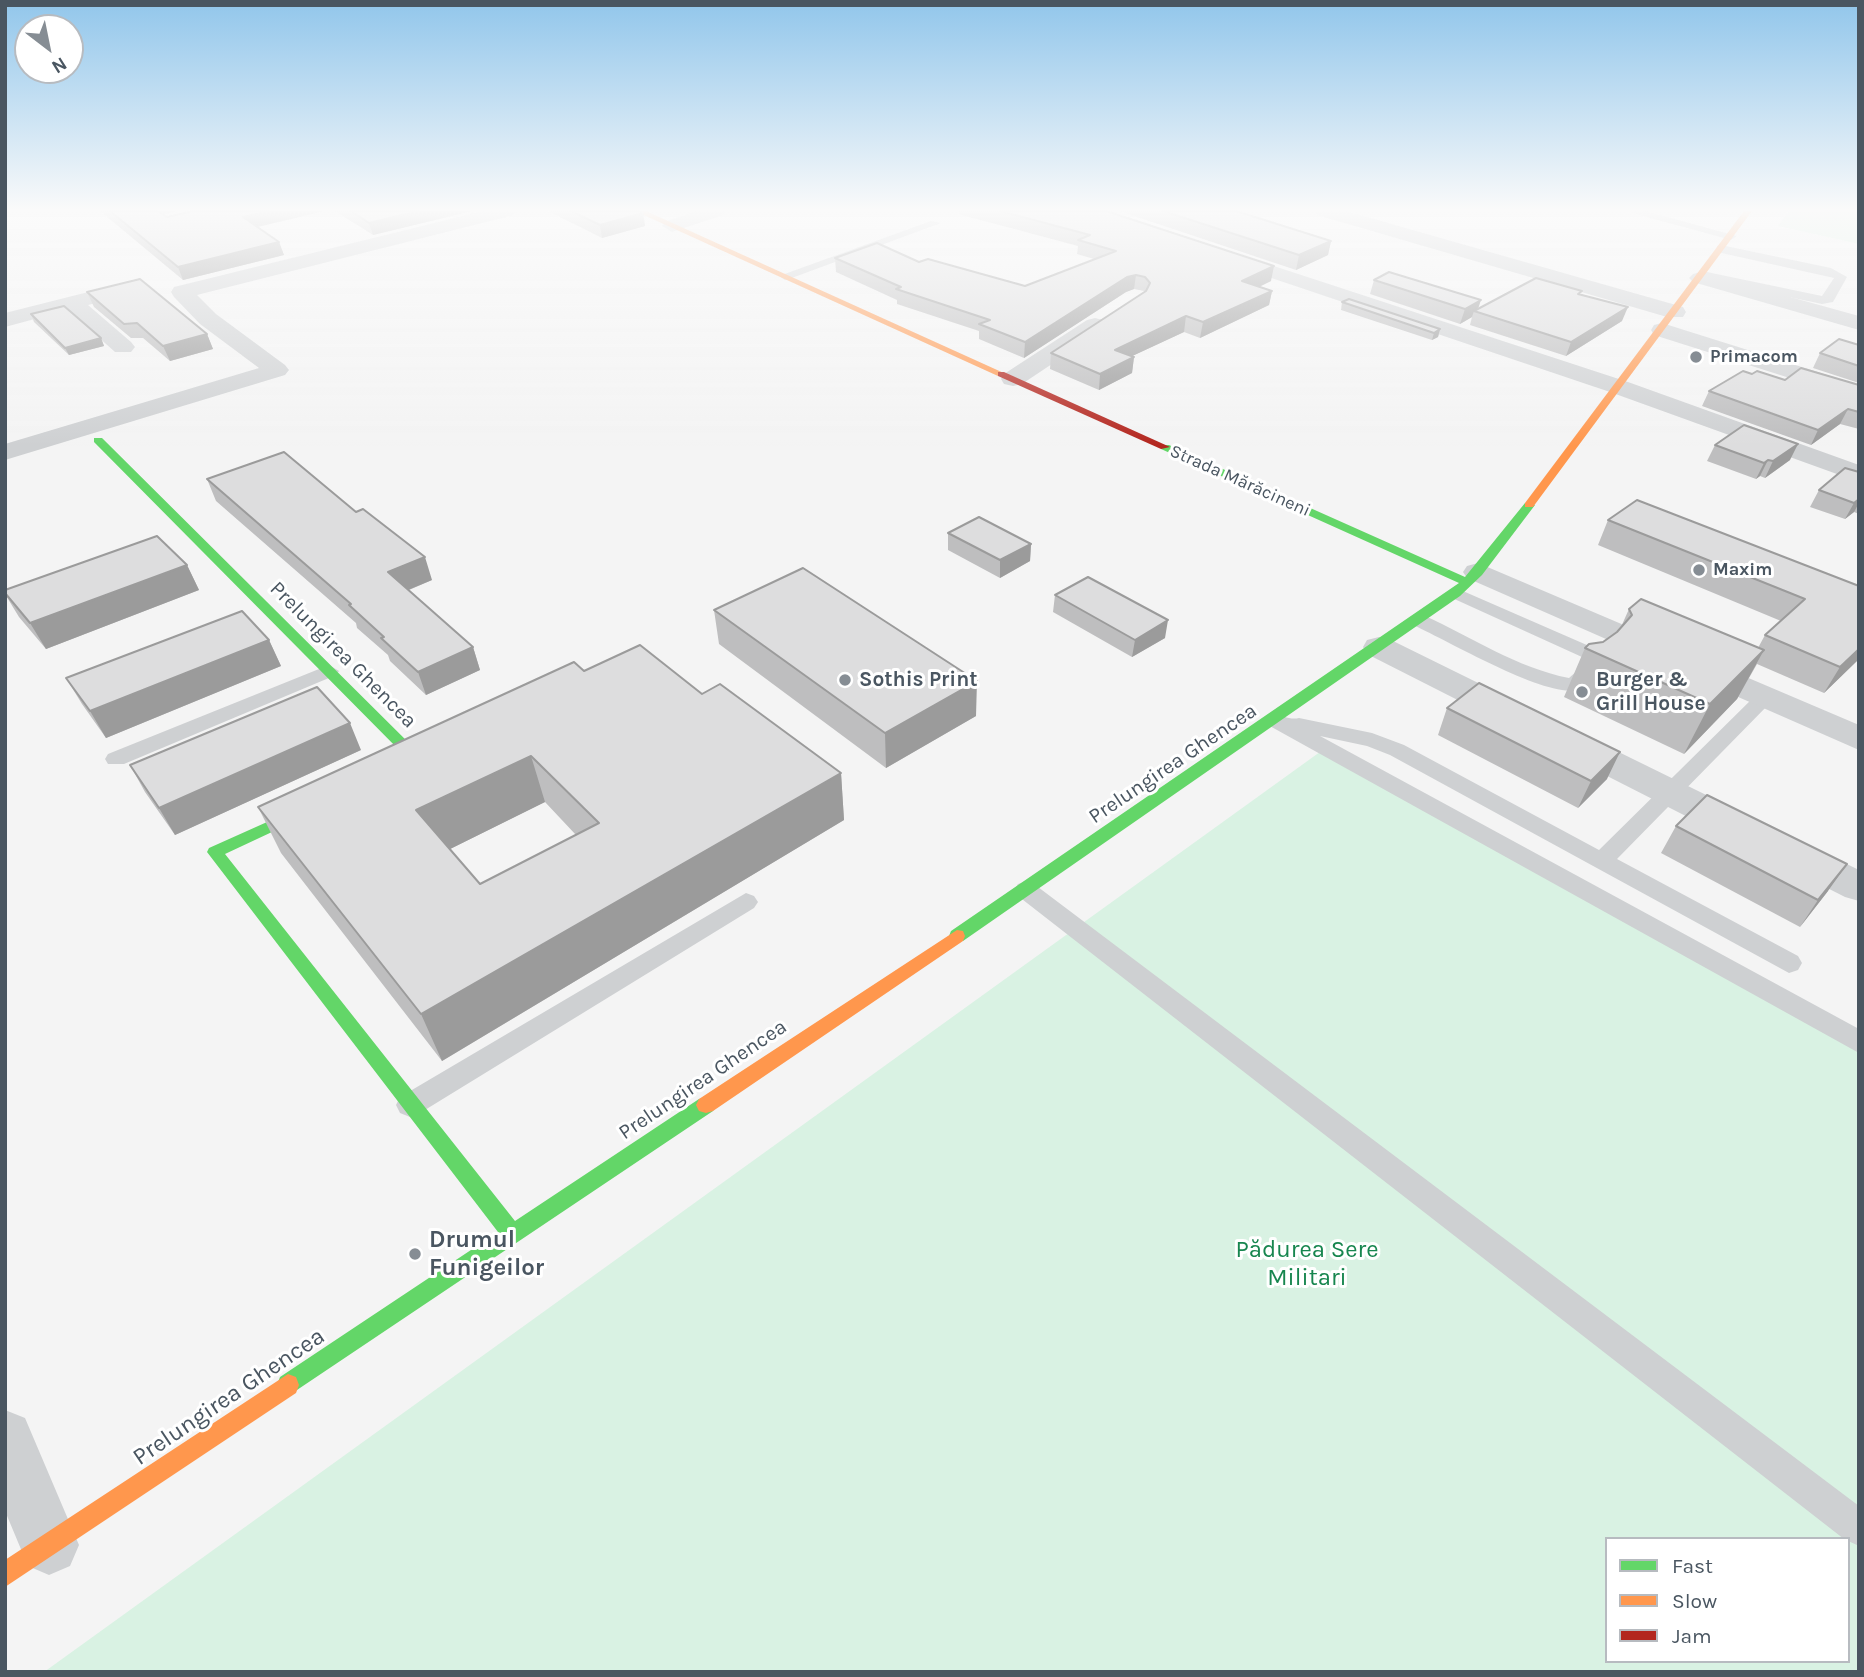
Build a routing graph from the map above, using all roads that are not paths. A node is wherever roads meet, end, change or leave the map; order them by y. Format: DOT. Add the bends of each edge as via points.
graph roads {
  1 [pos="193,289"];
  2 [pos="814,289"];
  3 [pos="1324,289"];
  4 [pos="1569,289"];
  5 [pos="1692,289"];
  6 [pos="1746,289"];
  7 [pos="120,290"];
  8 [pos="72,302"];
  9 [pos="1113,314"];
  10 [pos="5,320"];
  11 [pos="1669,321"];
  12 [pos="1859,323"];
  13 [pos="123,347"];
  14 [pos="1013,379"];
  15 [pos="1619,387"];
  16 [pos="1859,393"];
  17 [pos="98,440"];
  18 [pos="5,452"];
  19 [pos="1859,474"];
  20 [pos="1467,583"];
  21 [pos="1418,620"];
  22 [pos="1379,648"];
  23 [pos="329,671"];
  24 [pos="1764,698"];
  25 [pos="1275,720"];
  26 [pos="1859,739"];
  27 [pos="116,759"];
  28 [pos="378,775"];
  29 [pos="1670,793"];
  30 [pos="328,799"];
  31 [pos="1602,861"];
  32 [pos="1859,887"];
  33 [pos="1026,890"];
  34 [pos="746,902"];
  35 [pos="1789,963"];
  36 [pos="1859,1042"];
  37 [pos="410,1105"];
  38 [pos="512,1234"];
  39 [pos="5,1438"];
  40 [pos="1859,1528"];
  41 [pos="27,1560"];
  1 -- 18 [label="street" via="182,292 208,318 277,370"];
  2 -- 14 [label="street, Strada Mărăcineni"];
  3 -- 15 [label="street"];
  4 -- 11 [label="street"];
  5 -- 11 [label="street, Prelungirea Ghencea"];
  6 -- 12 [label="street"];
  7 -- 8 [label="street"];
  8 -- 10 [label="street"];
  8 -- 13 [label="street"];
  9 -- 14 [label="street"];
  11 -- 15 [label="street, Prelungirea Ghencea"];
  11 -- 16 [label="street"];
  14 -- 20 [label="street, Strada Mărăcineni"];
  15 -- 19 [label="street"];
  15 -- 20 [label="street, Prelungirea Ghencea"];
  17 -- 23 [label="street, Prelungirea Ghencea"];
  20 -- 21 [label="street, Prelungirea Ghencea"];
  20 -- 21 [label="lane" via="1598,662 1573,685 1560,684"];
  20 -- 24 [label="street"];
  21 -- 22 [label="street, Prelungirea Ghencea"];
  22 -- 25 [label="street, Prelungirea Ghencea"];
  22 -- 29 [label="street"];
  23 -- 27 [label="lane"];
  23 -- 28 [label="street, Prelungirea Ghencea" via="416,758"];
  24 -- 26 [label="street"];
  24 -- 29 [label="lane"];
  25 -- 31 [label="lane" via="1384,745"];
  25 -- 33 [label="street, Prelungirea Ghencea"];
  25 -- 36 [label="lane"];
  29 -- 31 [label="lane"];
  29 -- 32 [label="street"];
  30 -- 37 [label="street" via="215,852"];
  31 -- 35 [label="lane"];
  33 -- 38 [label="street, Prelungirea Ghencea"];
  33 -- 40 [label="lane"];
  34 -- 37 [label="lane"];
  37 -- 38 [label="street"];
  38 -- 41 [label="street, Prelungirea Ghencea"];
  39 -- 41 [label="street"];
}
